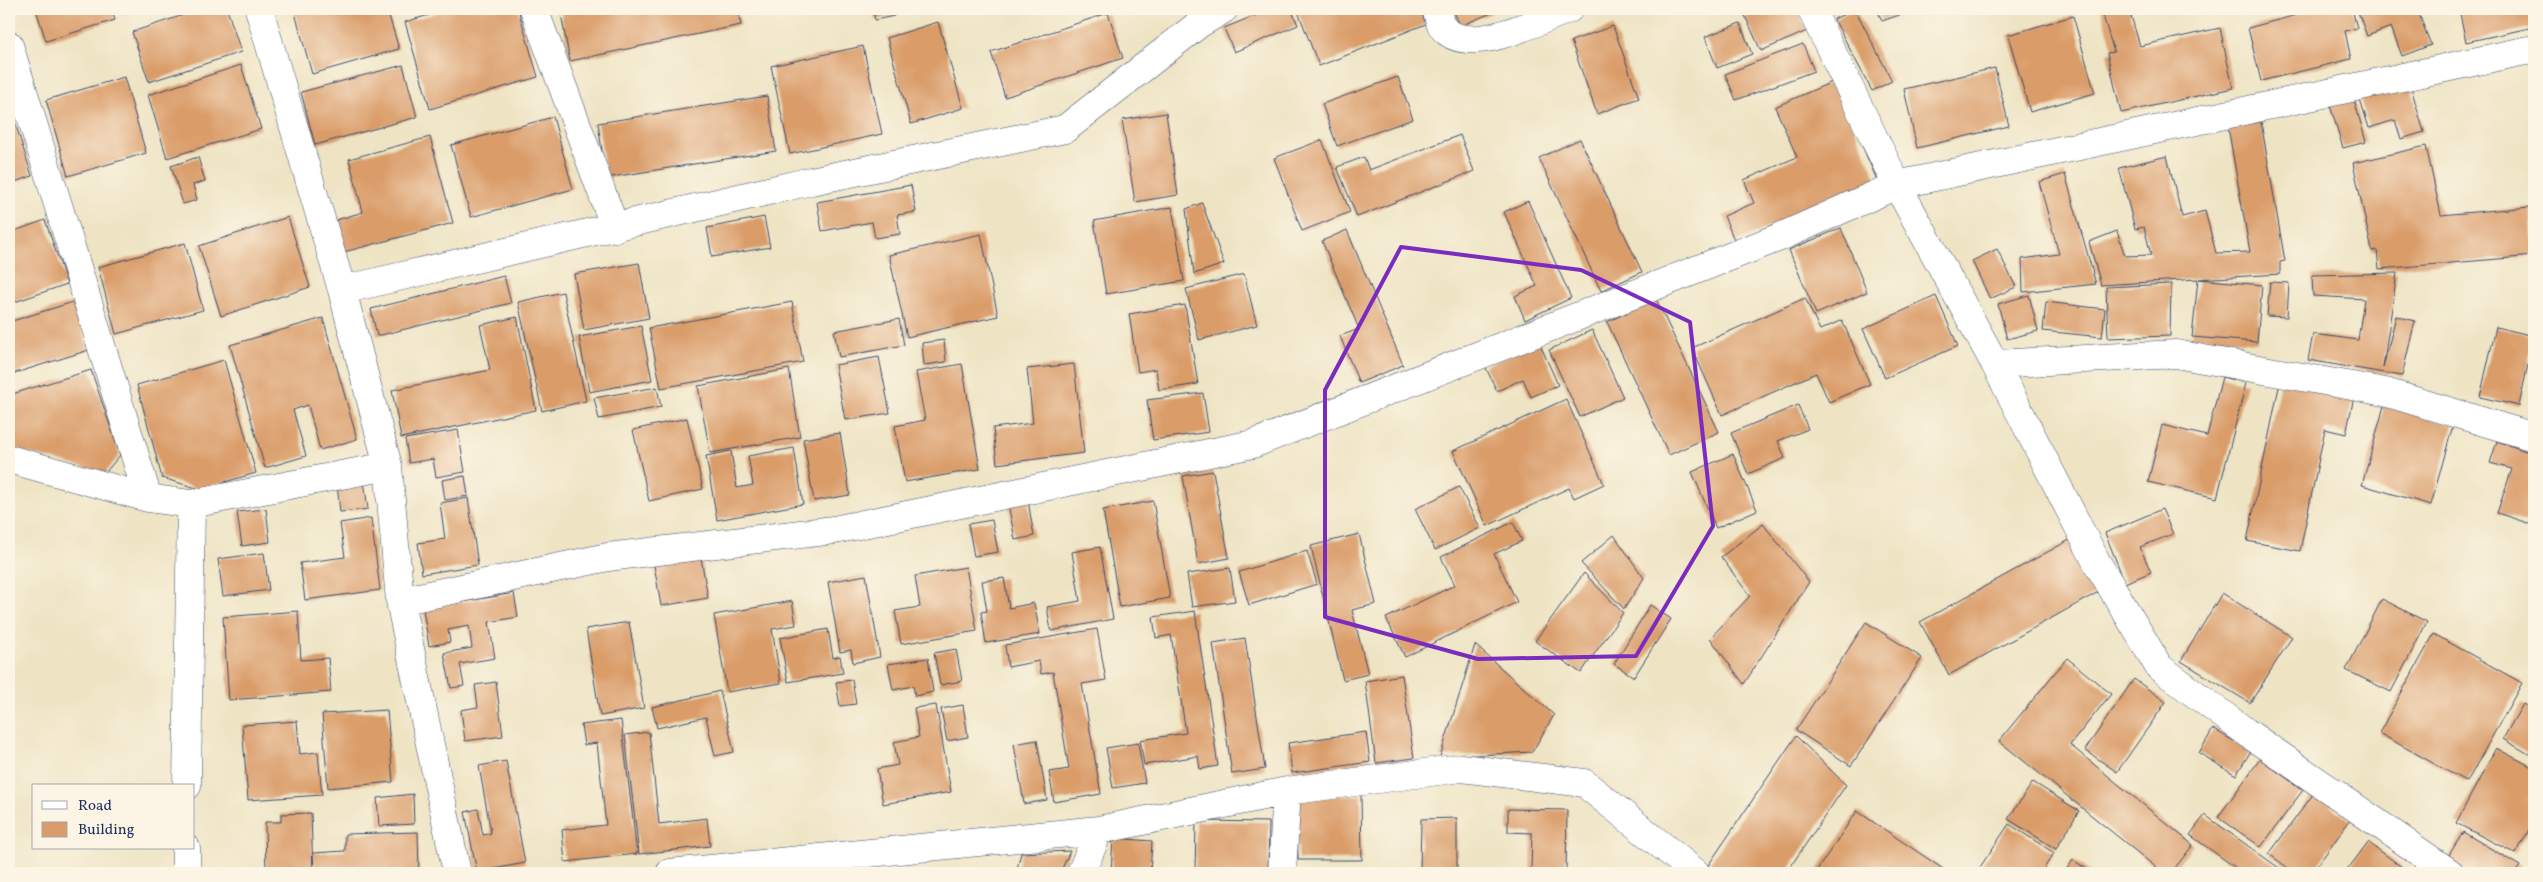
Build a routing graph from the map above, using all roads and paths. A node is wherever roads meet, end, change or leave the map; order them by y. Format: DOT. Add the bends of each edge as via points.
graph roads {
  1 [pos="259,9"];
  2 [pos="534,9"];
  3 [pos="1224,9"];
  4 [pos="1436,9"];
  5 [pos="1569,9"];
  6 [pos="1811,9"];
  7 [pos="9,45"];
  8 [pos="2534,48"];
  9 [pos="1897,185"];
  10 [pos="615,228"];
  11 [pos="342,290"];
  12 [pos="1995,364"];
  13 [pos="2534,437"];
  14 [pos="9,459"];
  15 [pos="388,466"];
  16 [pos="148,498"];
  17 [pos="191,504"];
  18 [pos="400,601"];
  19 [pos="187,784"];
  20 [pos="1287,792"];
  21 [pos="1099,830"];
  22 [pos="186,850"];
  23 [pos="186,873"];
  24 [pos="457,873"];
  25 [pos="670,873"];
  26 [pos="1081,873"];
  27 [pos="1282,873"];
  28 [pos="1696,873"];
  29 [pos="2450,873"];
  1 -- 11 [label="street"];
  2 -- 10 [label="street"];
  3 -- 10 [label="street" via="1198,24 1064,129 811,181"];
  4 -- 5 [label="street" via="1444,29 1459,39 1490,39"];
  6 -- 9 [label="street"];
  7 -- 16 [label="street"];
  8 -- 9 [label="street"];
  9 -- 12 [label="street"];
  9 -- 18 [label="street" via="1780,237 1253,444 834,530 608,557"];
  10 -- 11 [label="street"];
  11 -- 15 [label="street"];
  12 -- 13 [label="street" via="2176,354 2385,392"];
  12 -- 29 [label="street" via="2096,561 2159,667 2246,732"];
  14 -- 16 [label="street"];
  15 -- 17 [label="street"];
  15 -- 18 [label="street"];
  16 -- 17 [label="street"];
  17 -- 19 [label="street"];
  18 -- 24 [label="street"];
  20 -- 21 [label="street"];
  20 -- 27 [label="street"];
  20 -- 28 [label="street" via="1462,768 1584,783"];
  21 -- 25 [label="street"];
  21 -- 26 [label="street"];
  22 -- 23 [label="street"];
}
